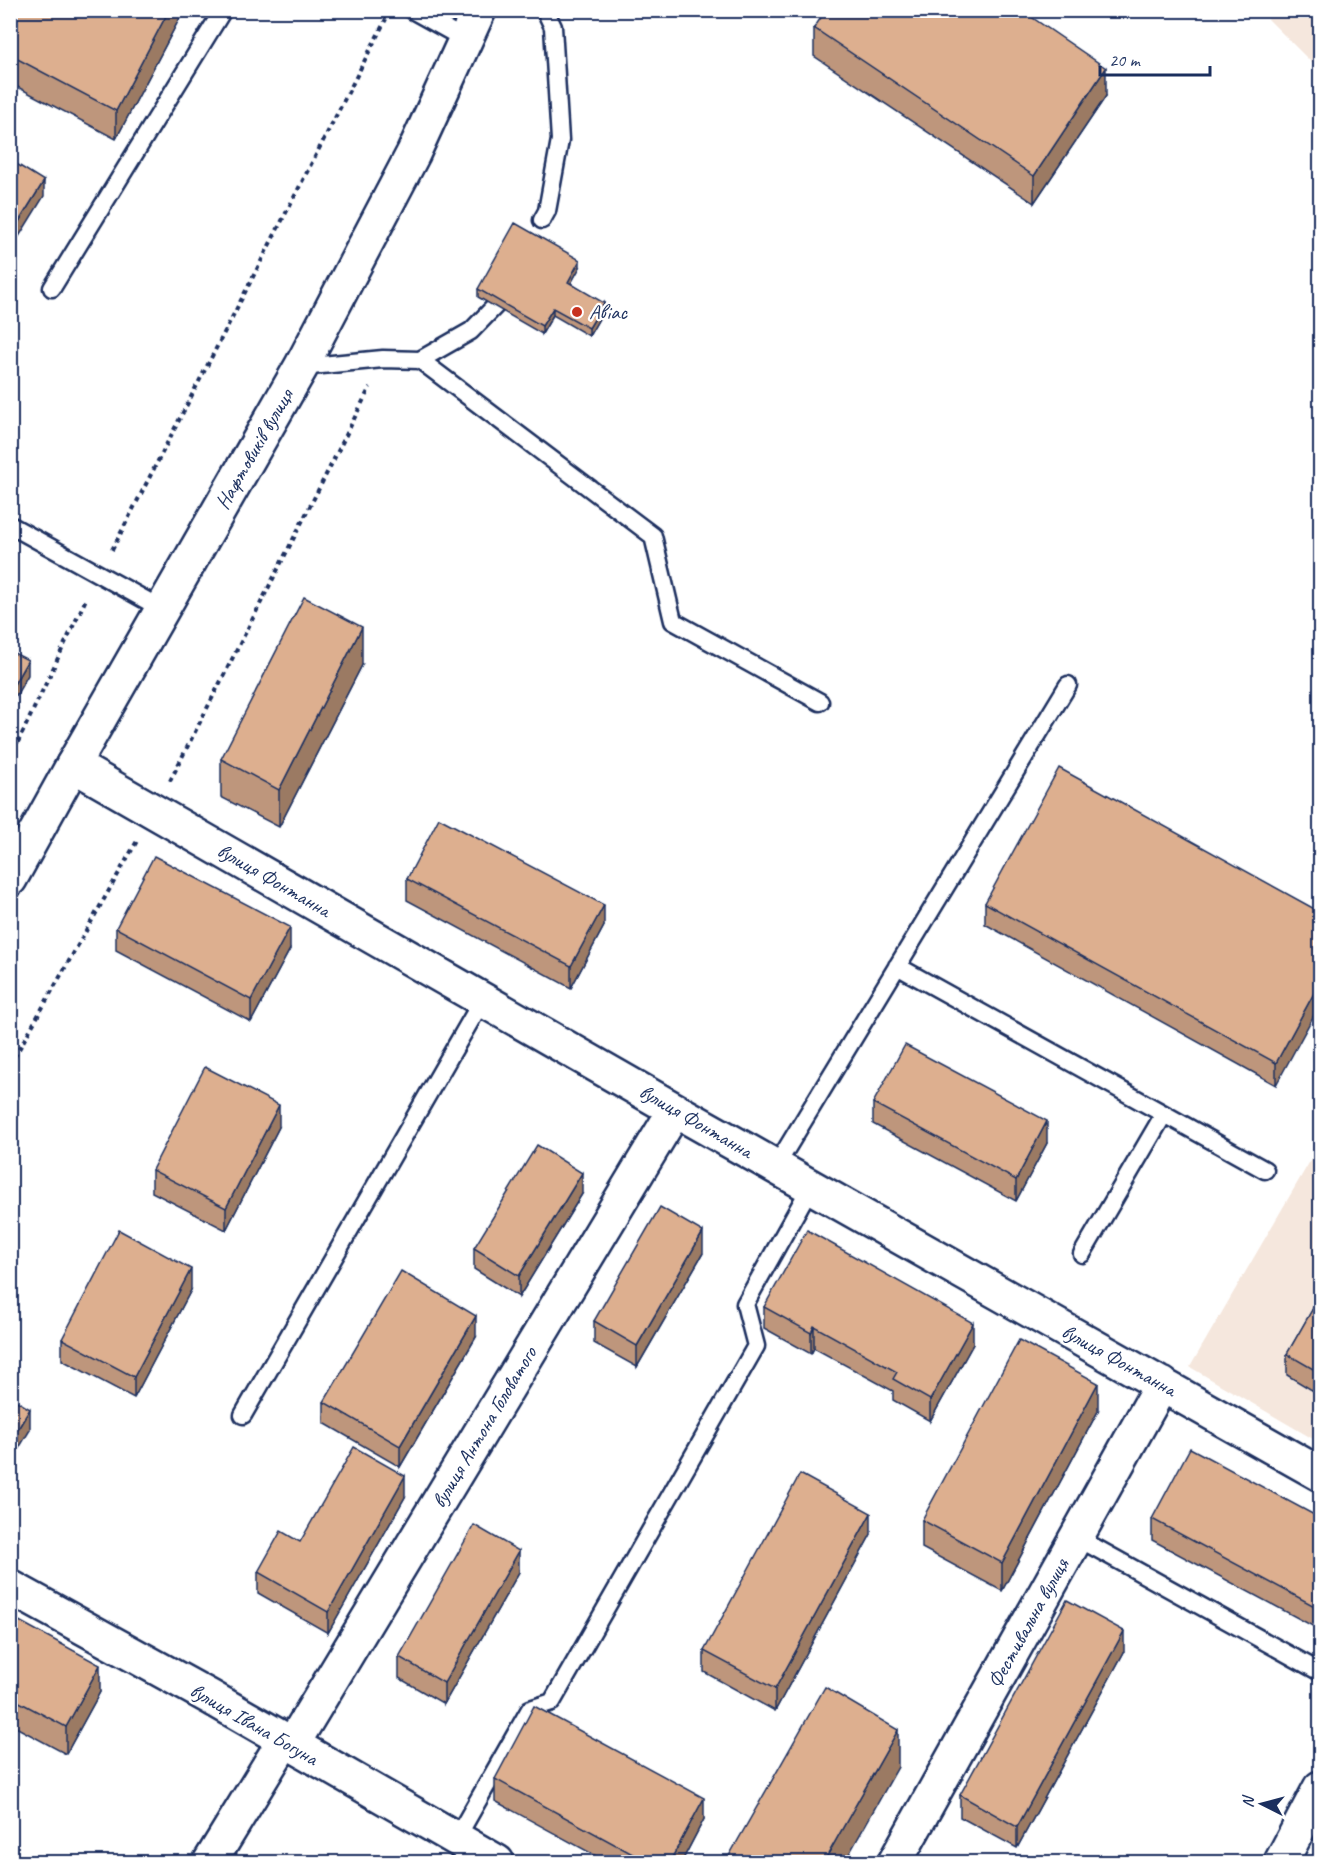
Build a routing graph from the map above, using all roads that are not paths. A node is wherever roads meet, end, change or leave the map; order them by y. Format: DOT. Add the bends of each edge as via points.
graph roads {
  1 [pos="223,10"];
  2 [pos="412,10"];
  3 [pos="545,10"];
  4 [pos="472,25"];
  5 [pos="542,220"];
  6 [pos="52,288"];
  7 [pos="506,290"];
  8 [pos="420,360"];
  9 [pos="301,367"];
  10 [pos="10,525"];
  11 [pos="162,609"];
  12 [pos="1068,685"];
  13 [pos="820,702"];
  14 [pos="73,765"];
  15 [pos="11,878"];
  16 [pos="897,966"];
  17 [pos="483,999"];
  18 [pos="675,1110"];
  19 [pos="1164,1114"];
  20 [pos="776,1167"];
  21 [pos="1265,1170"];
  22 [pos="811,1186"];
  23 [pos="1082,1254"];
  24 [pos="1161,1384"];
  25 [pos="243,1415"];
  26 [pos="1320,1474"];
  27 [pos="1076,1537"];
  28 [pos="10,1587"];
  29 [pos="1320,1672"];
  30 [pos="288,1743"];
  31 [pos="1320,1788"];
  32 [pos="456,1839"];
  33 [pos="210,1863"];
  34 [pos="497,1863"];
  35 [pos="895,1863"];
  36 [pos="1281,1863"];
  1 -- 6 [label="lane"];
  2 -- 4 [label="lane"];
  3 -- 5 [label="lane" via="553,27 560,140"];
  4 -- 9 [label="street, Нафтовиків вулиця" via="412,154"];
  7 -- 8 [label="lane" via="471,331"];
  8 -- 9 [label="lane" via="383,359"];
  8 -- 13 [label="lane" via="653,536 673,621"];
  9 -- 11 [label="street, Нафтовиків вулиця"];
  10 -- 11 [label="lane"];
  11 -- 14 [label="street, Нафтовиків вулиця"];
  12 -- 16 [label="lane"];
  14 -- 15 [label="street, Нафтовиків вулиця"];
  14 -- 17 [label="street, вулиця Фонтанна"];
  16 -- 19 [label="lane"];
  16 -- 20 [label="lane"];
  17 -- 18 [label="street, вулиця Фонтанна"];
  17 -- 25 [label="lane"];
  18 -- 20 [label="street, вулиця Фонтанна"];
  18 -- 30 [label="street, вулиця Антона Головатого"];
  19 -- 21 [label="lane"];
  19 -- 23 [label="lane"];
  20 -- 22 [label="street, вулиця Фонтанна"];
  22 -- 24 [label="street, вулиця Фонтанна"];
  22 -- 32 [label="lane" via="746,1304 756,1346 552,1702 530,1709"];
  24 -- 26 [label="street, вулиця Фонтанна"];
  24 -- 27 [label="street, Фестивальна вулиця"];
  27 -- 29 [label="lane"];
  27 -- 35 [label="street, Фестивальна вулиця"];
  28 -- 30 [label="street, вулиця Івана Богуна"];
  30 -- 32 [label="street, вулиця Івана Богуна"];
  30 -- 33 [label="street, вулиця Антона Головатого"];
  31 -- 36 [label="street"];
  32 -- 34 [label="street, вулиця Івана Богуна"];
}
